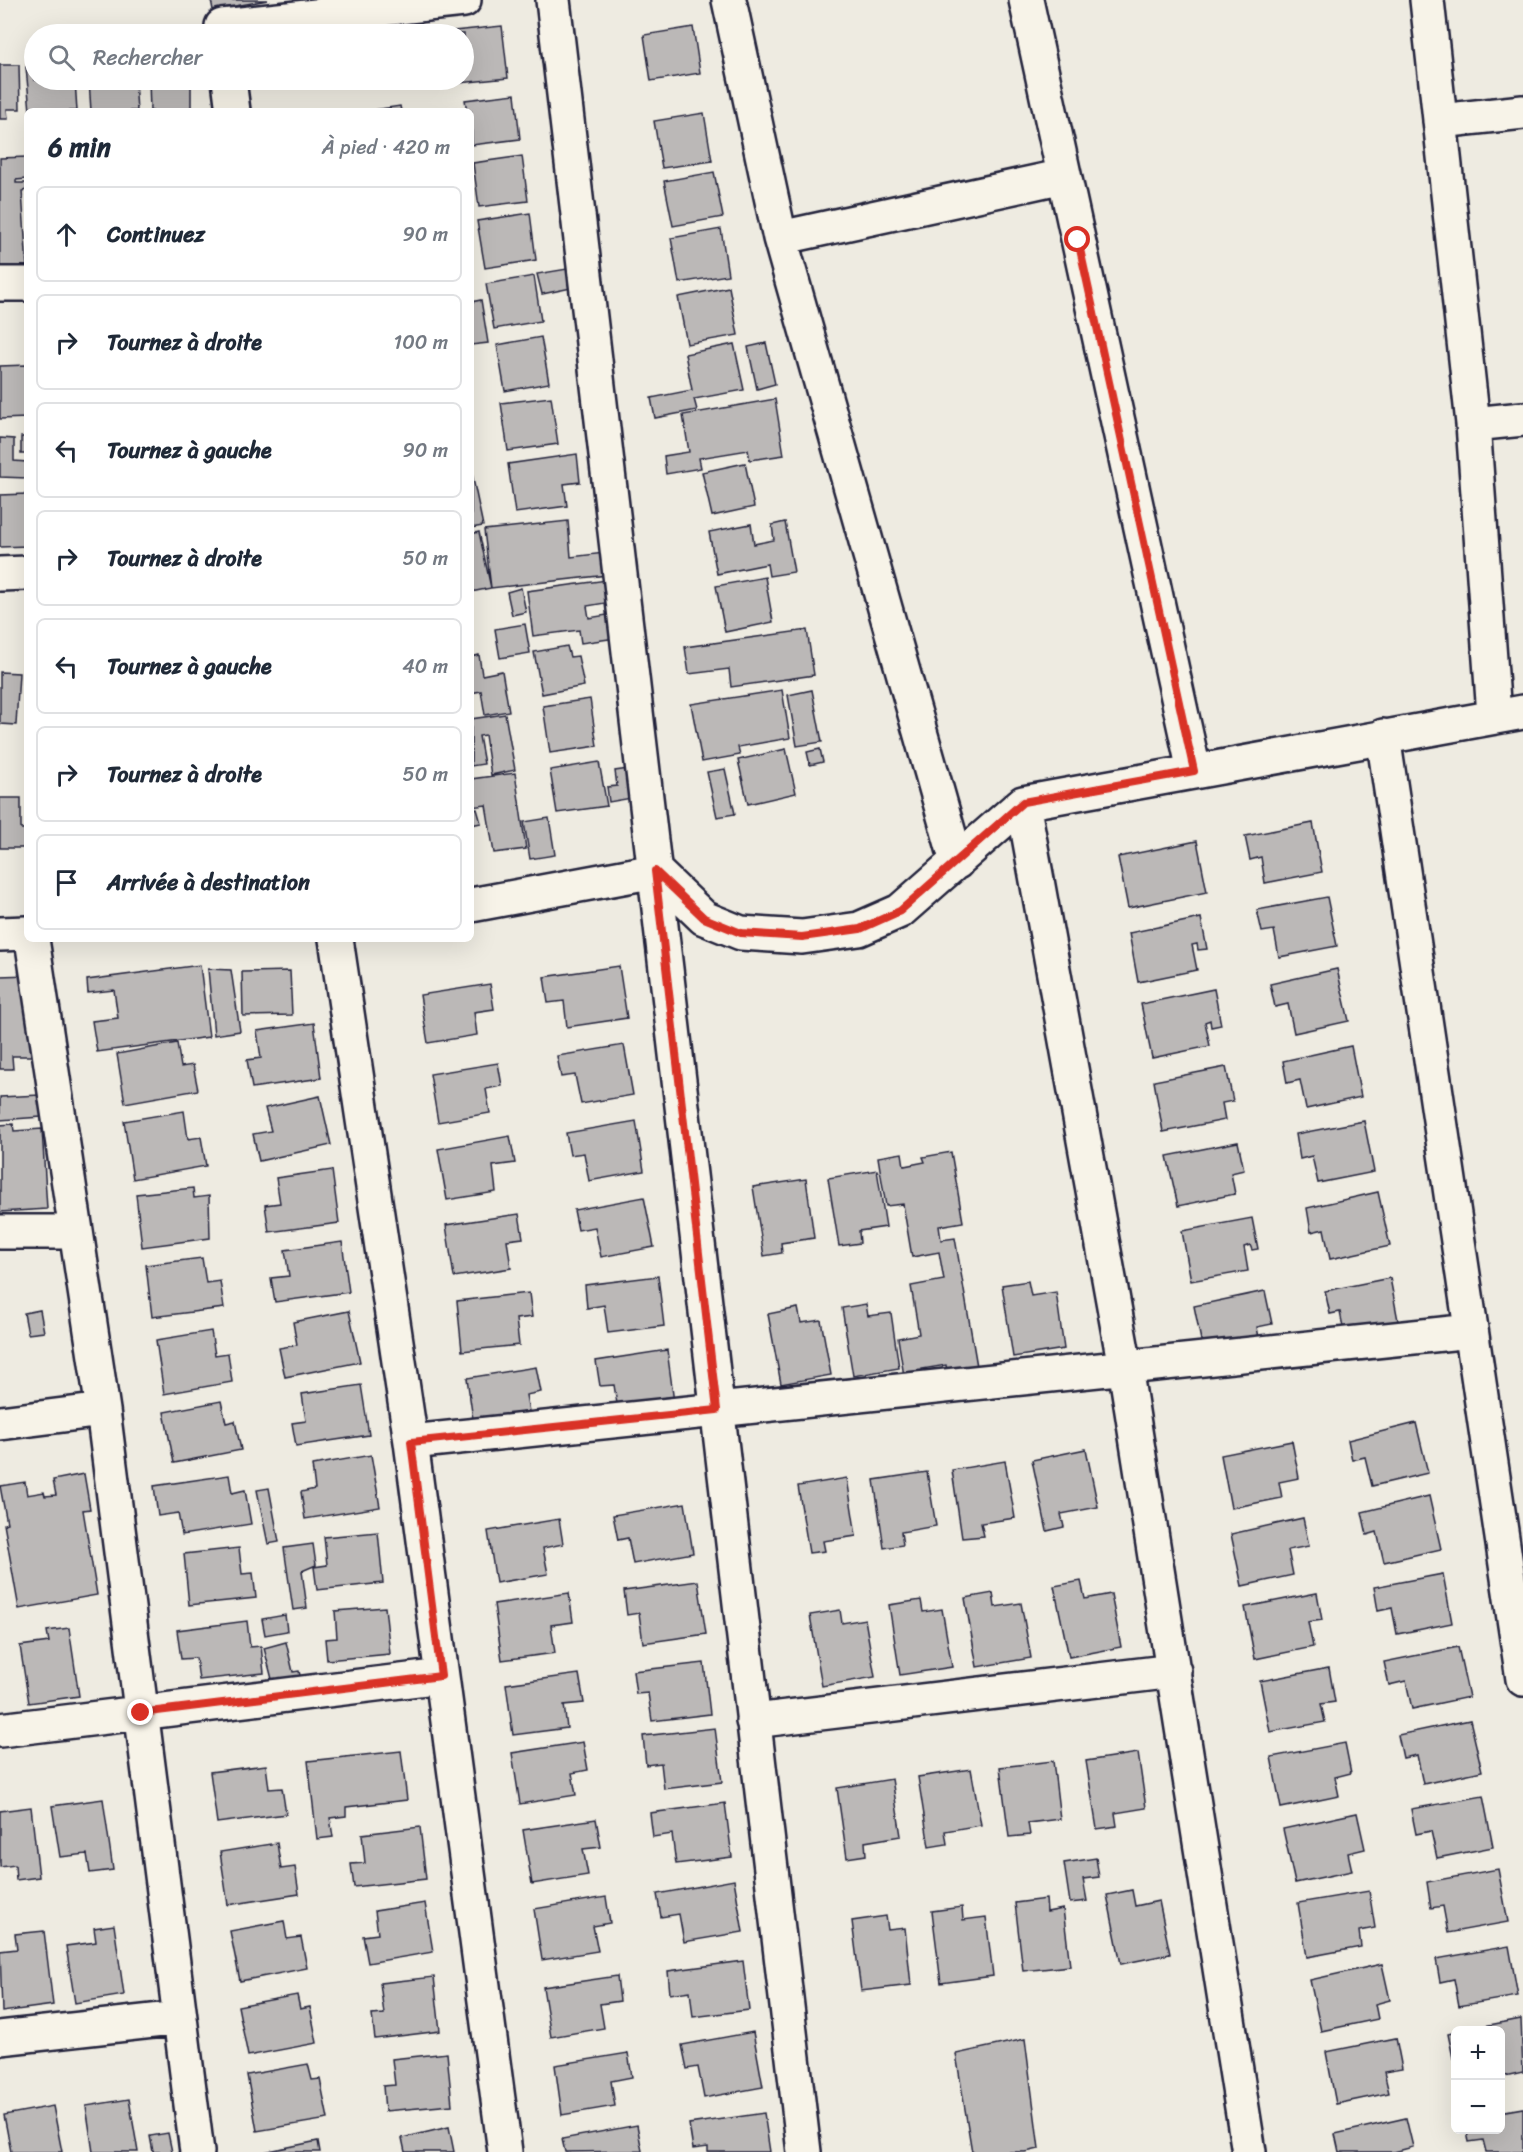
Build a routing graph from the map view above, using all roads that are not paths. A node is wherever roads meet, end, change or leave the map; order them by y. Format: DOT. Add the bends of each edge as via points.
graph roads {
  1 [pos="464,0"];
  2 [pos="553,0"];
  3 [pos="729,0"];
  4 [pos="1026,0"];
  5 [pos="1427,0"];
  6 [pos="431,2"];
  7 [pos="239,24"];
  8 [pos="230,90"];
  9 [pos="233,108"];
  10 [pos="1523,112"];
  11 [pos="1440,121"];
  12 [pos="1064,176"];
  13 [pos="780,238"];
  14 [pos="0,284"];
  15 [pos="24,284"];
  16 [pos="1523,419"];
  17 [pos="1473,424"];
  18 [pos="24,573"];
  19 [pos="0,574"];
  20 [pos="1509,713"];
  21 [pos="1383,736"];
  22 [pos="1194,771"];
  23 [pos="1023,802"];
  24 [pos="957,862"];
  25 [pos="655,871"];
  26 [pos="474,904"];
  27 [pos="24,933"];
  28 [pos="0,934"];
  29 [pos="32,942"];
  30 [pos="336,942"];
  31 [pos="0,1232"];
  32 [pos="76,1232"];
  33 [pos="1471,1331"];
  34 [pos="1125,1367"];
  35 [pos="103,1410"];
  36 [pos="717,1410"];
  37 [pos="0,1423"];
  38 [pos="411,1442"];
  39 [pos="1174,1671"];
  40 [pos="441,1676"];
  41 [pos="1523,1679"];
  42 [pos="141,1713"];
  43 [pos="753,1720"];
  44 [pos="0,1730"];
  45 [pos="180,2018"];
  46 [pos="0,2038"];
  47 [pos="197,2152"];
  48 [pos="505,2152"];
  49 [pos="804,2152"];
  50 [pos="1249,2152"];
  1 -- 6 [label="street"];
  2 -- 25 [label="street"];
  3 -- 13 [label="street"];
  4 -- 12 [label="street"];
  5 -- 11 [label="street"];
  6 -- 7 [label="street"];
  8 -- 9 [label="street"];
  10 -- 11 [label="street"];
  11 -- 17 [label="street"];
  12 -- 13 [label="street"];
  12 -- 22 [label="street"];
  13 -- 24 [label="street"];
  14 -- 15 [label="street"];
  16 -- 17 [label="street"];
  17 -- 20 [label="street"];
  18 -- 19 [label="street"];
  20 -- 21 [label="street"];
  21 -- 22 [label="street"];
  21 -- 33 [label="street"];
  22 -- 23 [label="street"];
  23 -- 24 [label="street"];
  23 -- 34 [label="street"];
  24 -- 25 [label="street" via="900,911 860,929 802,937 741,933 704,918"];
  25 -- 26 [label="street"];
  25 -- 36 [label="street"];
  27 -- 28 [label="street"];
  29 -- 32 [label="street"];
  30 -- 38 [label="street"];
  31 -- 32 [label="street"];
  32 -- 35 [label="street"];
  33 -- 34 [label="street"];
  33 -- 41 [label="street"];
  34 -- 36 [label="street"];
  34 -- 39 [label="street"];
  35 -- 37 [label="street"];
  35 -- 42 [label="street"];
  36 -- 38 [label="street"];
  36 -- 43 [label="street"];
  38 -- 40 [label="street"];
  39 -- 43 [label="street"];
  39 -- 50 [label="street"];
  40 -- 42 [label="street"];
  40 -- 48 [label="street"];
  42 -- 44 [label="street"];
  42 -- 45 [label="street"];
  43 -- 49 [label="street"];
  45 -- 46 [label="street"];
  45 -- 47 [label="street"];
}
